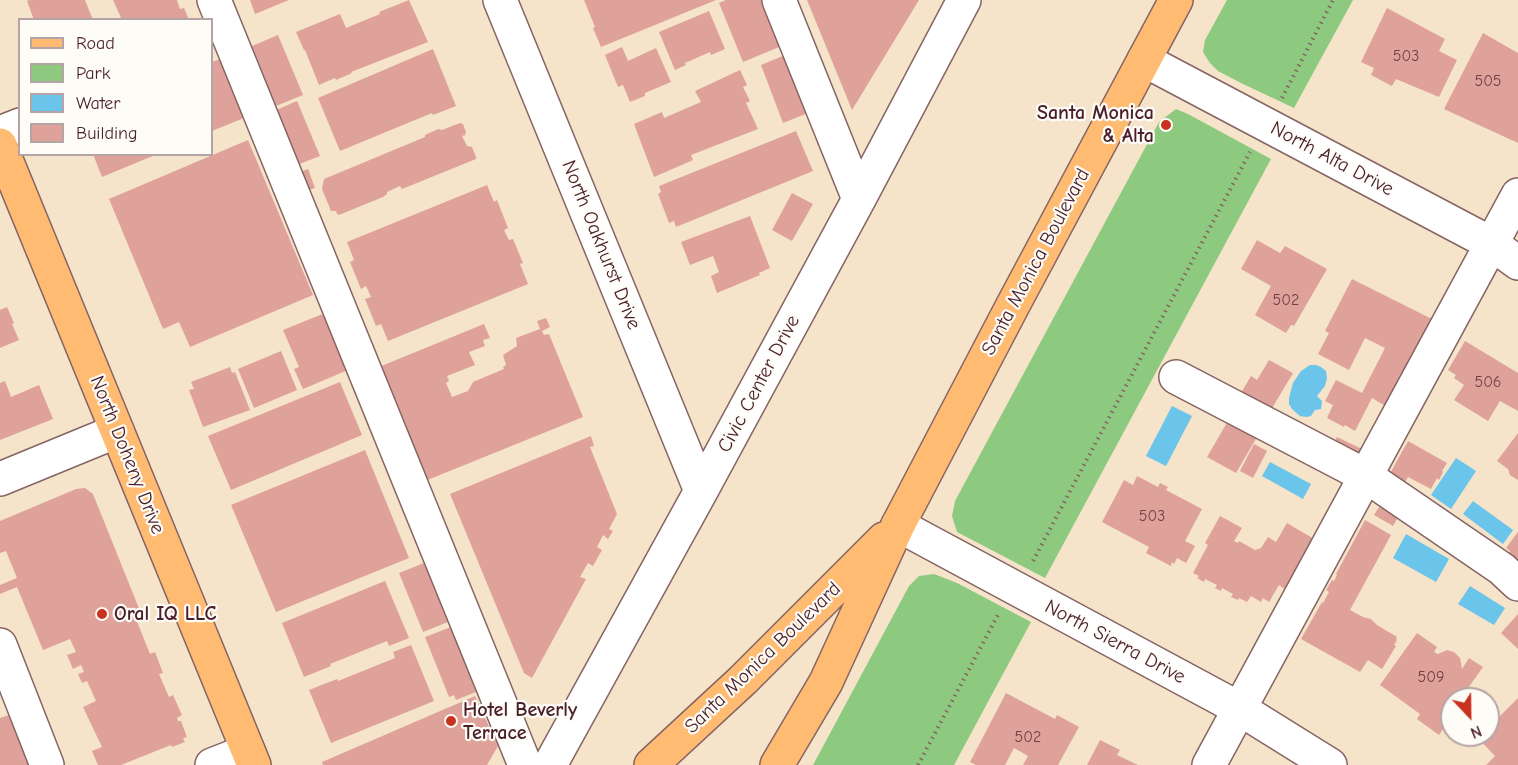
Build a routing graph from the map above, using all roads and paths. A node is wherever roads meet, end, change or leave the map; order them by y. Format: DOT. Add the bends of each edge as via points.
graph roads {
  1 [pos="214,0"];
  2 [pos="500,0"];
  3 [pos="779,0"];
  4 [pos="963,0"];
  5 [pos="1176,0"];
  6 [pos="1333,0"];
  7 [pos="1144,60"];
  8 [pos="1280,102"];
  9 [pos="18,126"];
  10 [pos="0,133"];
  11 [pos="0,146"];
  12 [pos="1252,149"];
  13 [pos="1518,195"];
  14 [pos="859,199"];
  15 [pos="1492,244"];
  16 [pos="1518,263"];
  17 [pos="1176,377"];
  18 [pos="117,431"];
  19 [pos="1366,476"];
  20 [pos="0,479"];
  21 [pos="701,491"];
  22 [pos="898,525"];
  23 [pos="1032,563"];
  24 [pos="1518,584"];
  25 [pos="1003,608"];
  26 [pos="0,645"];
  27 [pos="1240,709"];
  28 [pos="251,758"];
  29 [pos="47,765"];
  30 [pos="212,765"];
  31 [pos="525,765"];
  32 [pos="550,765"];
  33 [pos="651,765"];
  34 [pos="777,765"];
  35 [pos="918,765"];
  36 [pos="1209,765"];
  37 [pos="1330,765"];
  1 -- 31 [label="street"];
  2 -- 21 [label="street, North Oakhurst Drive"];
  3 -- 14 [label="street"];
  4 -- 14 [label="street, Civic Center Drive"];
  5 -- 7 [label="main road, Santa Monica Boulevard"];
  6 -- 8 [label="path"];
  7 -- 15 [label="street, North Alta Drive"];
  7 -- 22 [label="main road, Santa Monica Boulevard"];
  9 -- 10 [label="street"];
  11 -- 18 [label="main road, North Doheny Drive"];
  12 -- 23 [label="path"];
  13 -- 15 [label="street"];
  14 -- 21 [label="street, Civic Center Drive"];
  15 -- 16 [label="street, North Alta Drive"];
  15 -- 19 [label="street"];
  17 -- 19 [label="street"];
  18 -- 20 [label="street"];
  18 -- 28 [label="main road, North Doheny Drive"];
  19 -- 24 [label="street"];
  19 -- 27 [label="street"];
  21 -- 32 [label="street, Civic Center Drive"];
  22 -- 27 [label="street, North Sierra Drive"];
  22 -- 33 [label="main road, Santa Monica Boulevard" via="743,680"];
  22 -- 34 [label="main road, Santa Monica Boulevard" via="826,682"];
  25 -- 35 [label="path"];
  26 -- 29 [label="street"];
  27 -- 36 [label="street"];
  27 -- 37 [label="street, North Sierra Drive"];
  28 -- 30 [label="street"];
}
